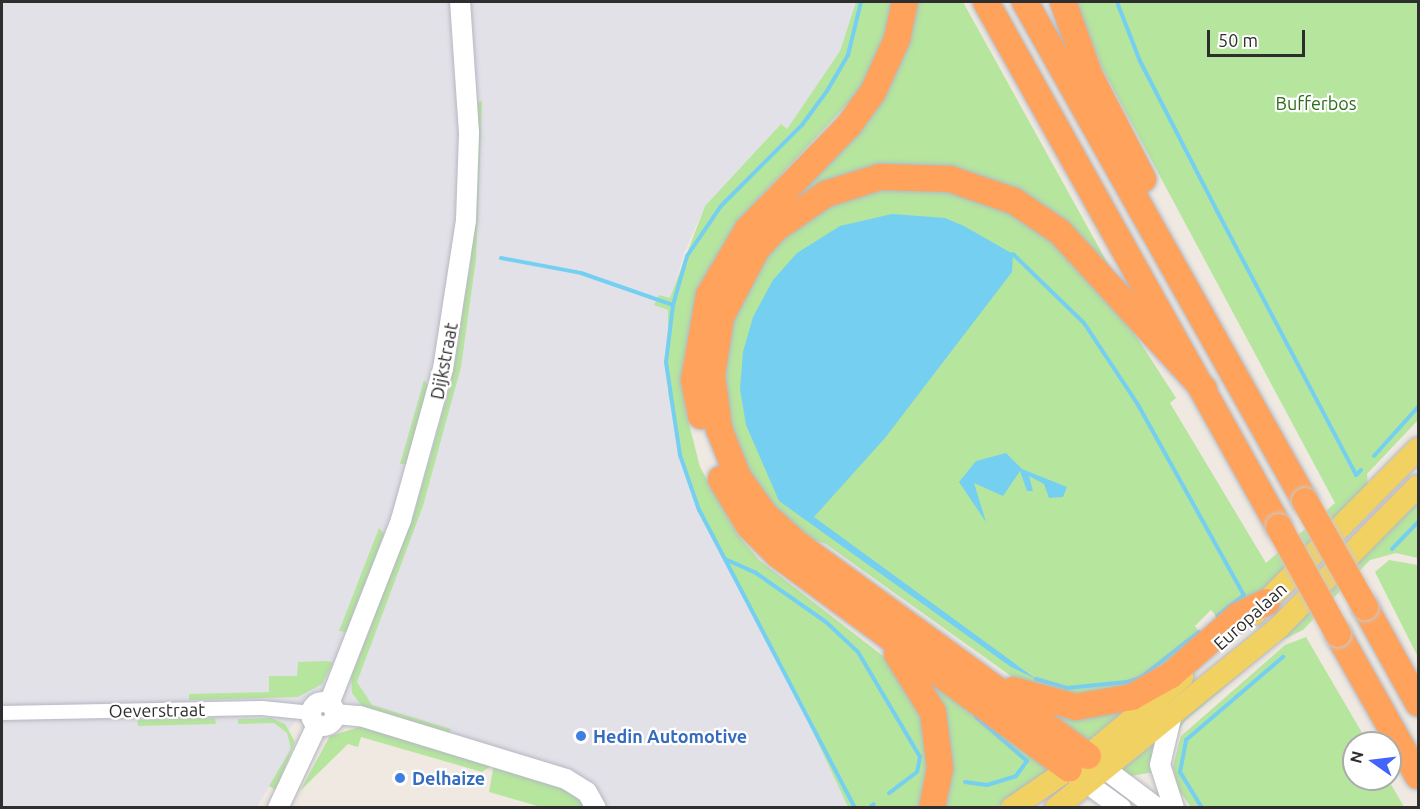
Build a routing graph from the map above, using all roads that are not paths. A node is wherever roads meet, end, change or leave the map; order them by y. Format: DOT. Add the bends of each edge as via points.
graph roads {
  1 [pos="460,2"];
  2 [pos="905,2"];
  3 [pos="986,2"];
  4 [pos="1025,2"];
  5 [pos="1063,2"];
  6 [pos="1164,251"];
  7 [pos="1204,389"];
  8 [pos="1419,449"];
  9 [pos="1419,486"];
  10 [pos="749,526"];
  11 [pos="797,544"];
  12 [pos="1267,603"];
  13 [pos="1419,703"];
  14 [pos="2,713"];
  15 [pos="323,714"];
  16 [pos="1171,718"];
  17 [pos="1088,770"];
  18 [pos="1419,777"];
  19 [pos="278,807"];
  20 [pos="596,807"];
  21 [pos="932,807"];
  22 [pos="1012,807"];
  23 [pos="1056,807"];
  24 [pos="1120,807"];
  25 [pos="1157,807"];
  26 [pos="1174,807"];
  1 -- 15 [label="street, Dijkstraat" via="469,133 466,220 443,369 401,520"];
  2 -- 10 [label="highway" via="897,39 873,92 849,125 748,230 709,295 694,380 706,444"];
  3 -- 7 [label="highway"];
  4 -- 6 [label="highway"];
  5 -- 6 [label="highway" via="1090,76 1148,189"];
  6 -- 13 [label="highway, bridge"];
  7 -- 11 [label="highway" via="1162,347 1086,255 1014,201 950,178 915,175 880,177 826,194 775,229 756,250 721,317 712,375 719,429 738,477"];
  7 -- 18 [label="highway, bridge"];
  8 -- 12 [label="main road, Europalaan"];
  9 -- 16 [label="main road, Europalaan" via="1278,628"];
  10 -- 17 [label="highway" via="807,578"];
  10 -- 21 [label="highway" via="754,539 784,569 877,637 911,671 938,732 940,768"];
  11 -- 12 [label="highway" via="824,555 1004,685 1056,705 1113,704 1147,691 1238,616"];
  11 -- 17 [label="highway"];
  12 -- 17 [label="main road, Europalaan"];
  14 -- 15 [label="street, Oeverstraat" via="262,708"];
  15 -- 19 [label="street, Dijkstraat"];
  15 -- 20 [label="street, Oeverstraat" via="360,716 566,778 587,792"];
  16 -- 17 [label="main road, Europalaan"];
  16 -- 26 [label="street" via="1160,765"];
  17 -- 22 [label="main road"];
  17 -- 23 [label="main road"];
  17 -- 24 [label="street"];
  17 -- 25 [label="street"];
}
